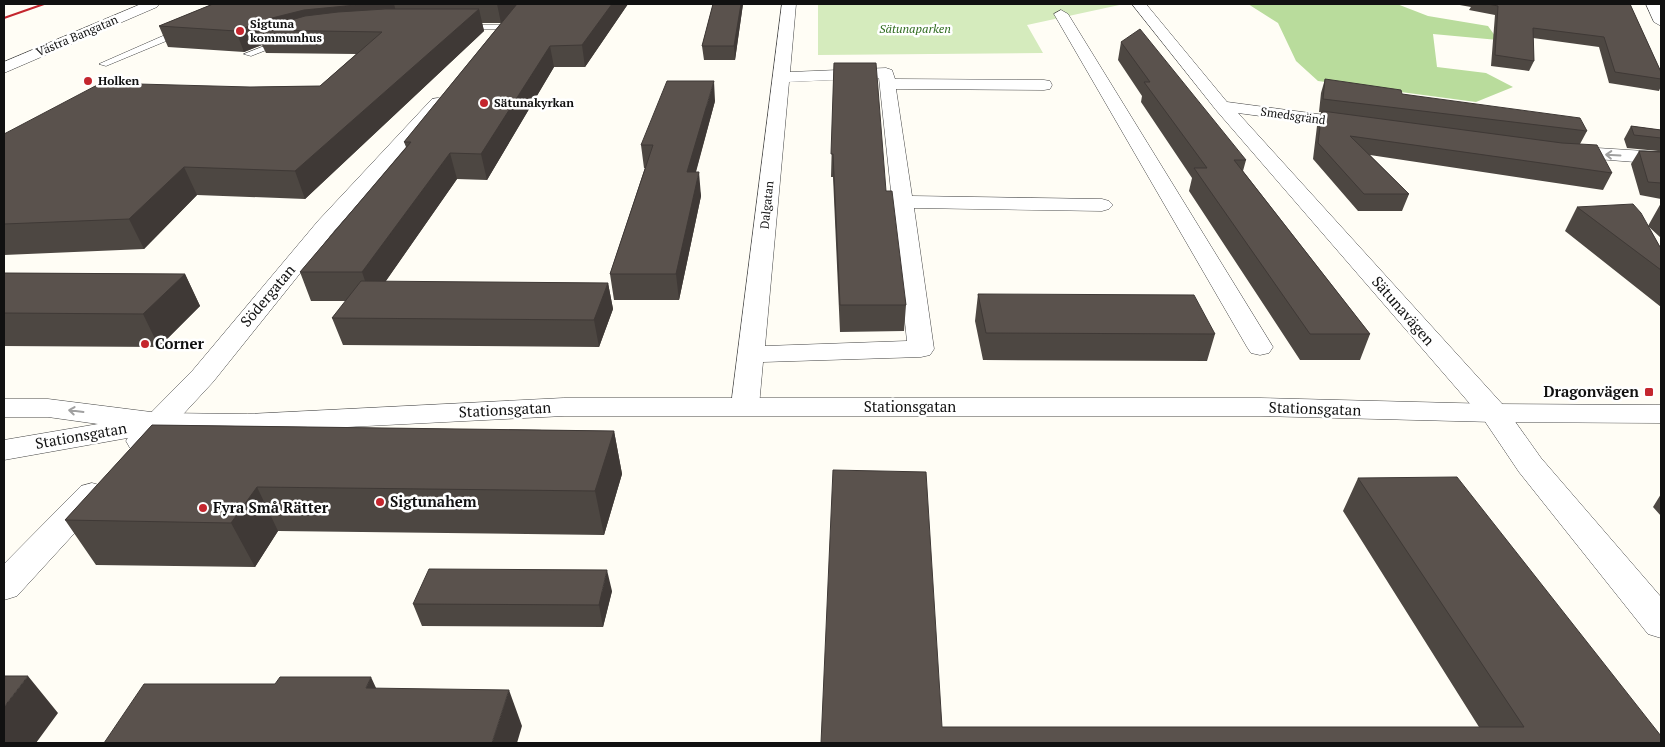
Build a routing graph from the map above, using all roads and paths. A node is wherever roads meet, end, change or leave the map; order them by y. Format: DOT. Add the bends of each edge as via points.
graph roads {
  1 [pos="130,4"];
  2 [pos="152,4"];
  3 [pos="789,4"];
  4 [pos="1139,4"];
  5 [pos="1653,4"];
  6 [pos="1061,14"];
  7 [pos="187,16"];
  8 [pos="513,21"];
  9 [pos="1661,22"];
  10 [pos="454,27"];
  11 [pos="289,40"];
  12 [pos="491,45"];
  13 [pos="248,54"];
  14 [pos="4,57"];
  15 [pos="103,64"];
  16 [pos="4,68"];
  17 [pos="781,77"];
  18 [pos="888,84"];
  19 [pos="1044,85"];
  20 [pos="453,87"];
  21 [pos="1222,106"];
  22 [pos="1379,127"];
  23 [pos="1545,150"];
  24 [pos="1661,158"];
  25 [pos="902,202"];
  26 [pos="1102,205"];
  27 [pos="1260,347"];
  28 [pos="751,354"];
  29 [pos="745,406"];
  30 [pos="4,408"];
  31 [pos="1494,413"];
  32 [pos="1661,414"];
  33 [pos="159,422"];
  34 [pos="4,450"];
  35 [pos="4,586"];
  36 [pos="1661,623"];
  1 -- 14 [label="street, Västra Bangatan"];
  2 -- 16 [label="street, Västra Bangatan"];
  3 -- 17 [label="street, Dalgatan"];
  4 -- 21 [label="street, Sätunavägen"];
  5 -- 9 [label="street"];
  6 -- 27 [label="street"];
  7 -- 15 [label="lane" via="180,29 168,37"];
  8 -- 10 [label="lane"];
  8 -- 12 [label="street"];
  11 -- 13 [label="lane"];
  17 -- 18 [label="street" via="886,73"];
  17 -- 28 [label="street, Dalgatan"];
  18 -- 19 [label="street"];
  18 -- 25 [label="street"];
  20 -- 33 [label="street, Södergatan" via="326,226 202,376"];
  21 -- 22 [label="street, Smedsgränd"];
  21 -- 31 [label="street, Sätunavägen"];
  24 -- 23 [label="street, one-way"];
  25 -- 26 [label="street"];
  25 -- 28 [label="street" via="921,349"];
  28 -- 29 [label="street, Dalgatan"];
  29 -- 31 [label="street, Stationsgatan" via="1260,407"];
  29 -- 33 [label="street, Stationsgatan" via="564,407 248,423"];
  33 -- 30 [label="street, Stationsgatan, one-way" via="48,408"];
  31 -- 32 [label="street, Stationsgatan"];
  31 -- 36 [label="street, Sätunavägen" via="1530,465"];
  33 -- 34 [label="street, Stationsgatan"];
  33 -- 35 [label="street, Södergatan"];
}
